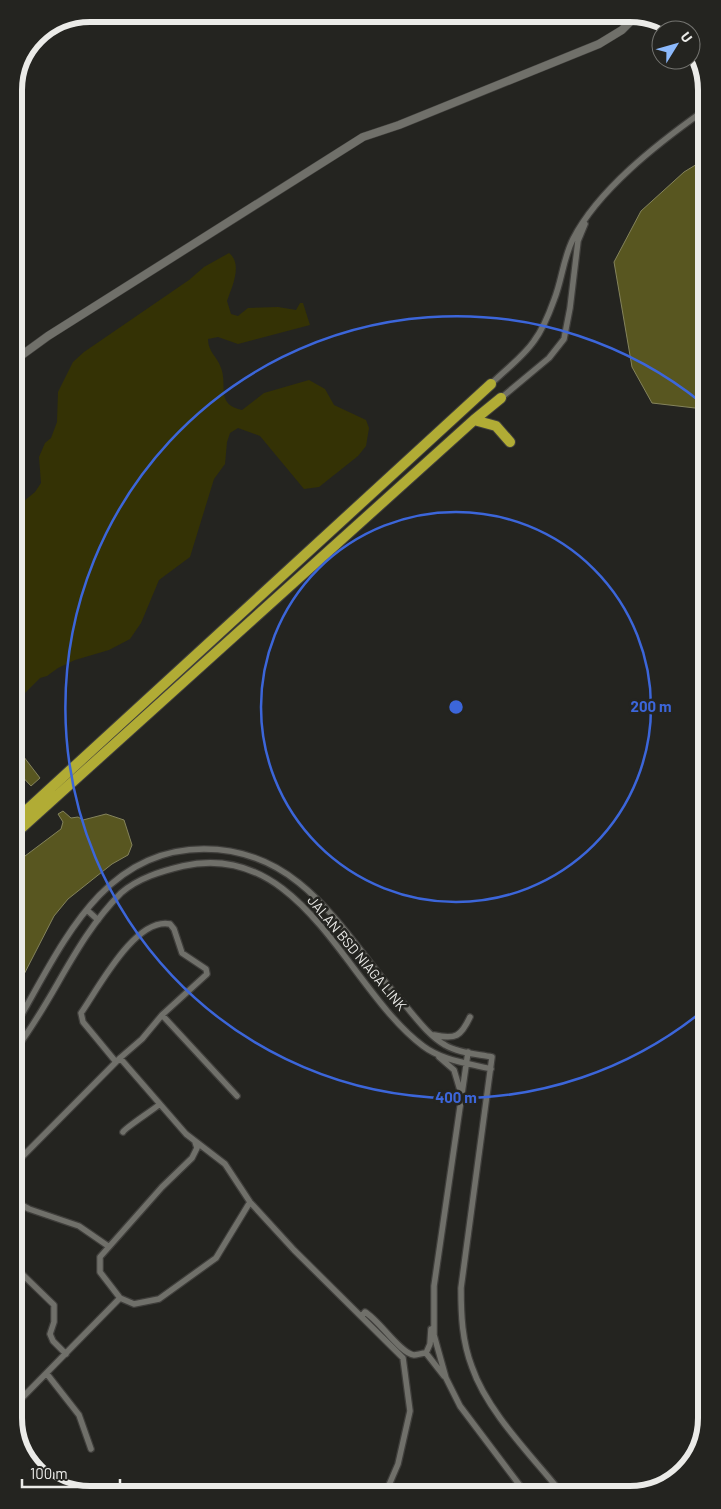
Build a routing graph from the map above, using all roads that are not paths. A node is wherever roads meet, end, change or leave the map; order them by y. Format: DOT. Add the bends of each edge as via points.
graph roads {
  1 [pos="629,23"];
  2 [pos="698,115"];
  3 [pos="601,198"];
  4 [pos="23,354"];
  5 [pos="491,384"];
  6 [pos="501,398"];
  7 [pos="474,420"];
  8 [pos="510,442"];
  9 [pos="22,814"];
  10 [pos="22,827"];
  11 [pos="87,910"];
  12 [pos="98,920"];
  13 [pos="22,1014"];
  14 [pos="162,1015"];
  15 [pos="470,1016"];
  16 [pos="432,1034"];
  17 [pos="22,1040"];
  18 [pos="468,1052"];
  19 [pos="438,1056"];
  20 [pos="118,1060"];
  21 [pos="466,1063"];
  22 [pos="491,1069"];
  23 [pos="236,1096"];
  24 [pos="462,1097"];
  25 [pos="160,1104"];
  26 [pos="123,1132"];
  27 [pos="193,1140"];
  28 [pos="22,1157"];
  29 [pos="250,1202"];
  30 [pos="22,1205"];
  31 [pos="108,1246"];
  32 [pos="22,1274"];
  33 [pos="120,1298"];
  34 [pos="362,1316"];
  35 [pos="434,1317"];
  36 [pos="426,1353"];
  37 [pos="66,1354"];
  38 [pos="47,1374"];
  39 [pos="446,1378"];
  40 [pos="22,1398"];
  41 [pos="91,1449"];
  42 [pos="389,1486"];
  43 [pos="520,1486"];
  44 [pos="557,1486"];
  1 -- 4 [label="main road" via="599,44 363,137 56,330"];
  2 -- 3 [label="street"];
  3 -- 5 [label="street" via="572,240 562,264 555,298 534,342"];
  3 -- 6 [label="street" via="578,241 564,339 549,358"];
  5 -- 9 [label="highway"];
  6 -- 7 [label="highway"];
  7 -- 8 [label="highway" via="496,426"];
  7 -- 10 [label="highway"];
  11 -- 12 [label="street"];
  11 -- 13 [label="street, JALAN BSD NIAGA LINK" via="68,934"];
  11 -- 16 [label="street, JALAN BSD NIAGA LINK" via="114,879 160,855 190,849 223,849 249,855 302,882"];
  12 -- 17 [label="street, JALAN BSD NIAGA LINK" via="80,943"];
  12 -- 19 [label="street, JALAN BSD NIAGA LINK" via="123,892 163,870 191,864 243,868 272,881 309,912 402,1026 422,1046"];
  14 -- 20 [label="street"];
  14 -- 20 [label="street" via="208,972 182,953 174,929 164,923 141,933 127,945 81,1013 84,1022"];
  14 -- 23 [label="street"];
  15 -- 16 [label="street" via="463,1032 455,1036"];
  16 -- 18 [label="street, JALAN BSD NIAGA LINK" via="444,1045"];
  18 -- 21 [label="street"];
  18 -- 22 [label="street, JALAN BSD NIAGA LINK" via="492,1057"];
  19 -- 21 [label="street, JALAN BSD NIAGA LINK"];
  19 -- 24 [label="street" via="454,1070"];
  20 -- 25 [label="street"];
  20 -- 28 [label="street"];
  21 -- 22 [label="street, JALAN BSD NIAGA LINK"];
  21 -- 24 [label="street"];
  22 -- 44 [label="street" via="461,1288 465,1343 472,1368 484,1392"];
  24 -- 35 [label="street" via="434,1286"];
  25 -- 26 [label="street"];
  25 -- 27 [label="street"];
  27 -- 29 [label="street" via="225,1164"];
  27 -- 31 [label="street" via="197,1148 192,1158"];
  29 -- 33 [label="street" via="216,1258 160,1299 134,1304"];
  29 -- 34 [label="street"];
  30 -- 31 [label="street" via="79,1226"];
  31 -- 33 [label="street" via="100,1257 100,1272"];
  32 -- 37 [label="street" via="54,1305 50,1334"];
  33 -- 37 [label="street"];
  34 -- 36 [label="street" via="365,1312 374,1317 409,1353"];
  34 -- 42 [label="street" via="401,1354 405,1363 410,1411 398,1464"];
  35 -- 36 [label="street"];
  35 -- 39 [label="street" via="434,1335"];
  36 -- 39 [label="street"];
  37 -- 38 [label="street"];
  38 -- 40 [label="street"];
  38 -- 41 [label="street" via="79,1415"];
  39 -- 43 [label="street" via="460,1406"];
}
